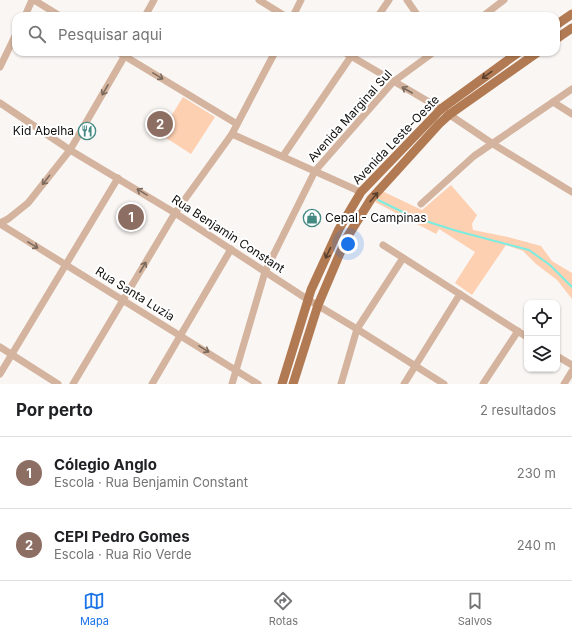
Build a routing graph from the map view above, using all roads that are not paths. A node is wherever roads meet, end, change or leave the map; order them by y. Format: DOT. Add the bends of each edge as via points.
graph roads {
  1 [pos="33,0"];
  2 [pos="154,0"];
  3 [pos="259,0"];
  4 [pos="301,0"];
  5 [pos="389,0"];
  6 [pos="407,0"];
  7 [pos="504,0"];
  8 [pos="26,12"];
  9 [pos="53,12"];
  10 [pos="147,12"];
  11 [pos="278,12"];
  12 [pos="296,12"];
  13 [pos="381,12"];
  14 [pos="415,12"];
  15 [pos="488,12"];
  16 [pos="572,14"];
  17 [pos="560,23"];
  18 [pos="572,28"];
  19 [pos="560,36"];
  20 [pos="12,42"];
  21 [pos="125,56"];
  22 [pos="129,56"];
  23 [pos="273,56"];
  24 [pos="351,56"];
  25 [pos="355,56"];
  26 [pos="429,56"];
  27 [pos="514,56"];
  28 [pos="532,56"];
  29 [pos="0,67"];
  30 [pos="393,82"];
  31 [pos="572,89"];
  32 [pos="553,102"];
  33 [pos="0,103"];
  34 [pos="441,109"];
  35 [pos="450,114"];
  36 [pos="572,114"];
  37 [pos="237,124"];
  38 [pos="232,134"];
  39 [pos="493,144"];
  40 [pos="70,150"];
  41 [pos="283,156"];
  42 [pos="315,171"];
  43 [pos="118,178"];
  44 [pos="361,192"];
  45 [pos="572,192"];
  46 [pos="421,204"];
  47 [pos="175,213"];
  48 [pos="0,224"];
  49 [pos="383,245"];
  50 [pos="231,249"];
  51 [pos="403,258"];
  52 [pos="66,265"];
  53 [pos="265,272"];
  54 [pos="460,294"];
  55 [pos="307,299"];
  56 [pos="123,300"];
  57 [pos="318,305"];
  58 [pos="357,329"];
  59 [pos="518,331"];
  60 [pos="180,335"];
  61 [pos="526,336"];
  62 [pos="0,348"];
  63 [pos="12,355"];
  64 [pos="560,358"];
  65 [pos="572,365"];
  66 [pos="416,366"];
  67 [pos="236,370"];
  68 [pos="572,371"];
  69 [pos="0,374"];
  70 [pos="58,384"];
  71 [pos="73,384"];
  72 [pos="152,384"];
  73 [pos="232,384"];
  74 [pos="258,384"];
  75 [pos="282,384"];
  76 [pos="293,384"];
  77 [pos="341,384"];
  78 [pos="404,384"];
  79 [pos="444,384"];
  80 [pos="483,384"];
  81 [pos="564,384"];
  1 -- 8 [label="street"];
  1 -- 9 [label="street"];
  2 -- 10 [label="street"];
  3 -- 11 [label="street"];
  4 -- 12 [label="street"];
  5 -- 13 [label="street"];
  6 -- 14 [label="street"];
  7 -- 15 [label="street"];
  16 -- 17 [label="main road"];
  18 -- 19 [label="main road"];
  20 -- 29 [label="street"];
  21 -- 40 [label="street, one-way"];
  22 -- 37 [label="street, one-way"];
  23 -- 37 [label="street"];
  24 -- 41 [label="street"];
  25 -- 30 [label="street"];
  26 -- 30 [label="street, Avenida Marginal Sul"];
  27 -- 34 [label="main road, Avenida Leste-Oeste, one-way"];
  28 -- 35 [label="main road, Avenida Leste-Oeste"];
  34 -- 30 [label="street, one-way"];
  30 -- 42 [label="street, Avenida Marginal Sul"];
  31 -- 32 [label="street"];
  32 -- 36 [label="street"];
  32 -- 39 [label="street"];
  33 -- 40 [label="street, Rua Benjamin Constant" via="49,132"];
  34 -- 35 [label="street"];
  34 -- 44 [label="main road, Avenida Leste-Oeste"];
  35 -- 39 [label="street"];
  57 -- 35 [label="main road, Avenida Leste-Oeste, one-way" via="346,239 371,199"];
  37 -- 38 [label="street"];
  38 -- 41 [label="street"];
  38 -- 47 [label="street"];
  39 -- 45 [label="street"];
  39 -- 46 [label="street" via="474,156"];
  40 -- 43 [label="street, Rua Benjamin Constant"];
  40 -- 48 [label="street, one-way" via="28,203"];
  41 -- 42 [label="street"];
  42 -- 44 [label="street"];
  42 -- 53 [label="street, Avenida Marginal Sul"];
  47 -- 43 [label="street, Rua Benjamin Constant, one-way"];
  43 -- 52 [label="street"];
  44 -- 55 [label="main road, Avenida Leste-Oeste, one-way" via="340,229"];
  47 -- 50 [label="street, Rua Benjamin Constant"];
  56 -- 47 [label="street, one-way"];
  48 -- 52 [label="street, Rua Santa Luzia, one-way"];
  49 -- 51 [label="street"];
  50 -- 53 [label="street, Rua Benjamin Constant"];
  50 -- 60 [label="street"];
  51 -- 54 [label="street"];
  51 -- 58 [label="street"];
  52 -- 56 [label="street, Rua Santa Luzia"];
  52 -- 63 [label="street"];
  53 -- 55 [label="street, Rua Benjamin Constant"];
  53 -- 67 [label="street, Avenida Marginal Sul"];
  54 -- 59 [label="street"];
  54 -- 66 [label="street"];
  55 -- 57 [label="street, Rua Benjamin Constant"];
  55 -- 75 [label="main road, Avenida Leste-Oeste"];
  56 -- 60 [label="street, Rua Santa Luzia"];
  56 -- 71 [label="street"];
  57 -- 58 [label="street, Rua Benjamin Constant"];
  57 -- 76 [label="main road, Avenida Leste-Oeste"];
  58 -- 66 [label="street, Rua Benjamin Constant"];
  58 -- 77 [label="street"];
  59 -- 61 [label="street"];
  59 -- 80 [label="street"];
  60 -- 67 [label="street, Rua Santa Luzia, one-way"];
  60 -- 72 [label="street"];
  62 -- 63 [label="street"];
  63 -- 69 [label="street"];
  63 -- 70 [label="street"];
  64 -- 65 [label="street"];
  66 -- 78 [label="street"];
  66 -- 79 [label="street, Rua Benjamin Constant"];
  67 -- 73 [label="street, Avenida Marginal Sul"];
  67 -- 74 [label="street, Rua Santa Luzia"];
  68 -- 81 [label="street"];
}
